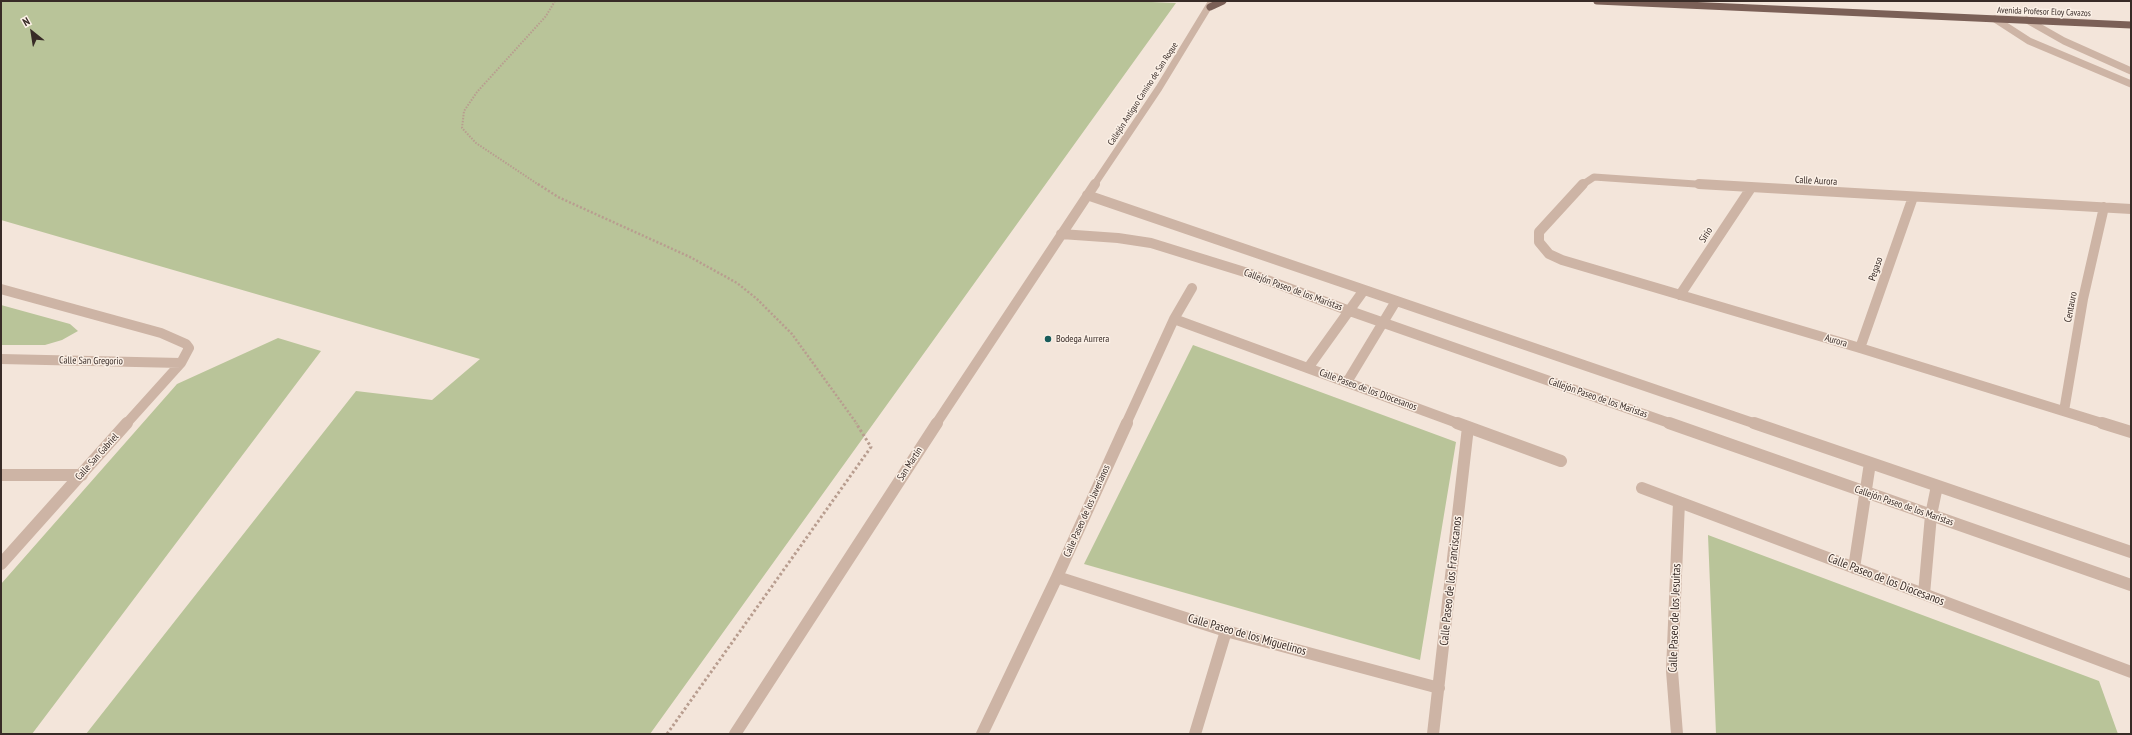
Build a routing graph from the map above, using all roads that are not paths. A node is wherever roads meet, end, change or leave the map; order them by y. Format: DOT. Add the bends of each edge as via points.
graph roads {
  1 [pos="1223,1"];
  2 [pos="1598,1"];
  3 [pos="1211,4"];
  4 [pos="1994,19"];
  5 [pos="2027,20"];
  6 [pos="2131,25"];
  7 [pos="2131,71"];
  8 [pos="2131,84"];
  9 [pos="1751,188"];
  10 [pos="1087,195"];
  11 [pos="1913,197"];
  12 [pos="2104,207"];
  13 [pos="2131,209"];
  14 [pos="1061,234"];
  15 [pos="1542,247"];
  16 [pos="1192,288"];
  17 [pos="1,289"];
  18 [pos="1364,290"];
  19 [pos="1680,295"];
  20 [pos="1396,301"];
  21 [pos="1347,310"];
  22 [pos="1174,319"];
  23 [pos="1382,322"];
  24 [pos="1860,348"];
  25 [pos="1,359"];
  26 [pos="181,363"];
  27 [pos="1308,368"];
  28 [pos="1347,382"];
  29 [pos="2064,411"];
  30 [pos="1468,427"];
  31 [pos="2131,432"];
  32 [pos="1561,461"];
  33 [pos="1870,463"];
  34 [pos="82,474"];
  35 [pos="1,475"];
  36 [pos="1937,486"];
  37 [pos="1642,488"];
  38 [pos="1867,493"];
  39 [pos="1679,502"];
  40 [pos="1931,515"];
  41 [pos="2131,552"];
  42 [pos="1,564"];
  43 [pos="1854,568"];
  44 [pos="1057,577"];
  45 [pos="2131,585"];
  46 [pos="1924,594"];
  47 [pos="1226,631"];
  48 [pos="2131,672"];
  49 [pos="1439,688"];
  50 [pos="734,734"];
  51 [pos="982,734"];
  52 [pos="1195,734"];
  53 [pos="1433,734"];
  54 [pos="1677,734"];
  1 -- 3 [label="main road"];
  2 -- 4 [label="main road, Avenida Profesor Eloy Cavazos"];
  3 -- 10 [label="street, Callejón Antiguo Camino de San Roque"];
  4 -- 5 [label="main road, Avenida Profesor Eloy Cavazos"];
  4 -- 8 [label="street" via="2029,41"];
  5 -- 6 [label="main road, Avenida Profesor Eloy Cavazos"];
  5 -- 7 [label="street" via="2064,41"];
  9 -- 11 [label="street, Calle Aurora"];
  9 -- 15 [label="street, Calle Aurora" via="1594,177 1585,181 1539,232"];
  9 -- 19 [label="street, Sirio"];
  10 -- 14 [label="street, San Martín"];
  10 -- 18 [label="street"];
  11 -- 12 [label="street, Calle Aurora"];
  11 -- 24 [label="street, Pegaso"];
  12 -- 13 [label="street, Calle Aurora"];
  12 -- 29 [label="street, Centauro" via="2083,299"];
  14 -- 21 [label="street, Callejón Paseo de los Marístas" via="1151,243 1250,274"];
  14 -- 50 [label="street, San Martín"];
  15 -- 19 [label="street, Aurora" via="1549,254 1562,260"];
  16 -- 22 [label="street, Calle Paseo de los Javerianos"];
  17 -- 26 [label="street, Calle San Gabriel" via="160,333 186,344 189,348"];
  18 -- 20 [label="street"];
  18 -- 21 [label="street"];
  19 -- 24 [label="street, Aurora"];
  20 -- 23 [label="street"];
  20 -- 33 [label="street"];
  21 -- 23 [label="street, Callejón Paseo de los Marístas"];
  21 -- 27 [label="street"];
  22 -- 27 [label="street, Calle Paseo de los Diocesanos"];
  22 -- 44 [label="street, Calle Paseo de los Javerianos"];
  23 -- 28 [label="street"];
  23 -- 38 [label="street, Callejón Paseo de los Marístas"];
  24 -- 29 [label="street, Aurora"];
  25 -- 26 [label="street, Calle San Gregorio"];
  26 -- 34 [label="street, Calle San Gabriel"];
  27 -- 28 [label="street, Calle Paseo de los Diocesanos"];
  28 -- 30 [label="street, Calle Paseo de los Diocesanos"];
  29 -- 31 [label="street, Aurora"];
  30 -- 32 [label="street, Calle Paseo de los Diocesanos"];
  30 -- 49 [label="street, Calle Paseo de los Franciscanos"];
  33 -- 36 [label="street"];
  33 -- 38 [label="street"];
  34 -- 35 [label="street"];
  34 -- 42 [label="street, Calle San Gabriel"];
  36 -- 40 [label="street"];
  36 -- 41 [label="street"];
  37 -- 39 [label="street, Calle Paseo de los Diocesanos"];
  38 -- 40 [label="street, Callejón Paseo de los Marístas"];
  38 -- 43 [label="street"];
  39 -- 43 [label="street, Calle Paseo de los Diocesanos"];
  39 -- 54 [label="street, Calle Paseo de los Jesuitas" via="1672,671"];
  40 -- 45 [label="street, Callejón Paseo de los Marístas"];
  40 -- 46 [label="street"];
  43 -- 46 [label="street, Calle Paseo de los Diocesanos"];
  44 -- 47 [label="street, Calle Paseo de los Miguelinos"];
  44 -- 51 [label="street, Calle Paseo de los Javerianos"];
  46 -- 48 [label="street, Calle Paseo de los Diocesanos"];
  47 -- 49 [label="street, Calle Paseo de los Miguelinos"];
  47 -- 52 [label="street"];
  49 -- 53 [label="street, Calle Paseo de los Franciscanos"];
}
